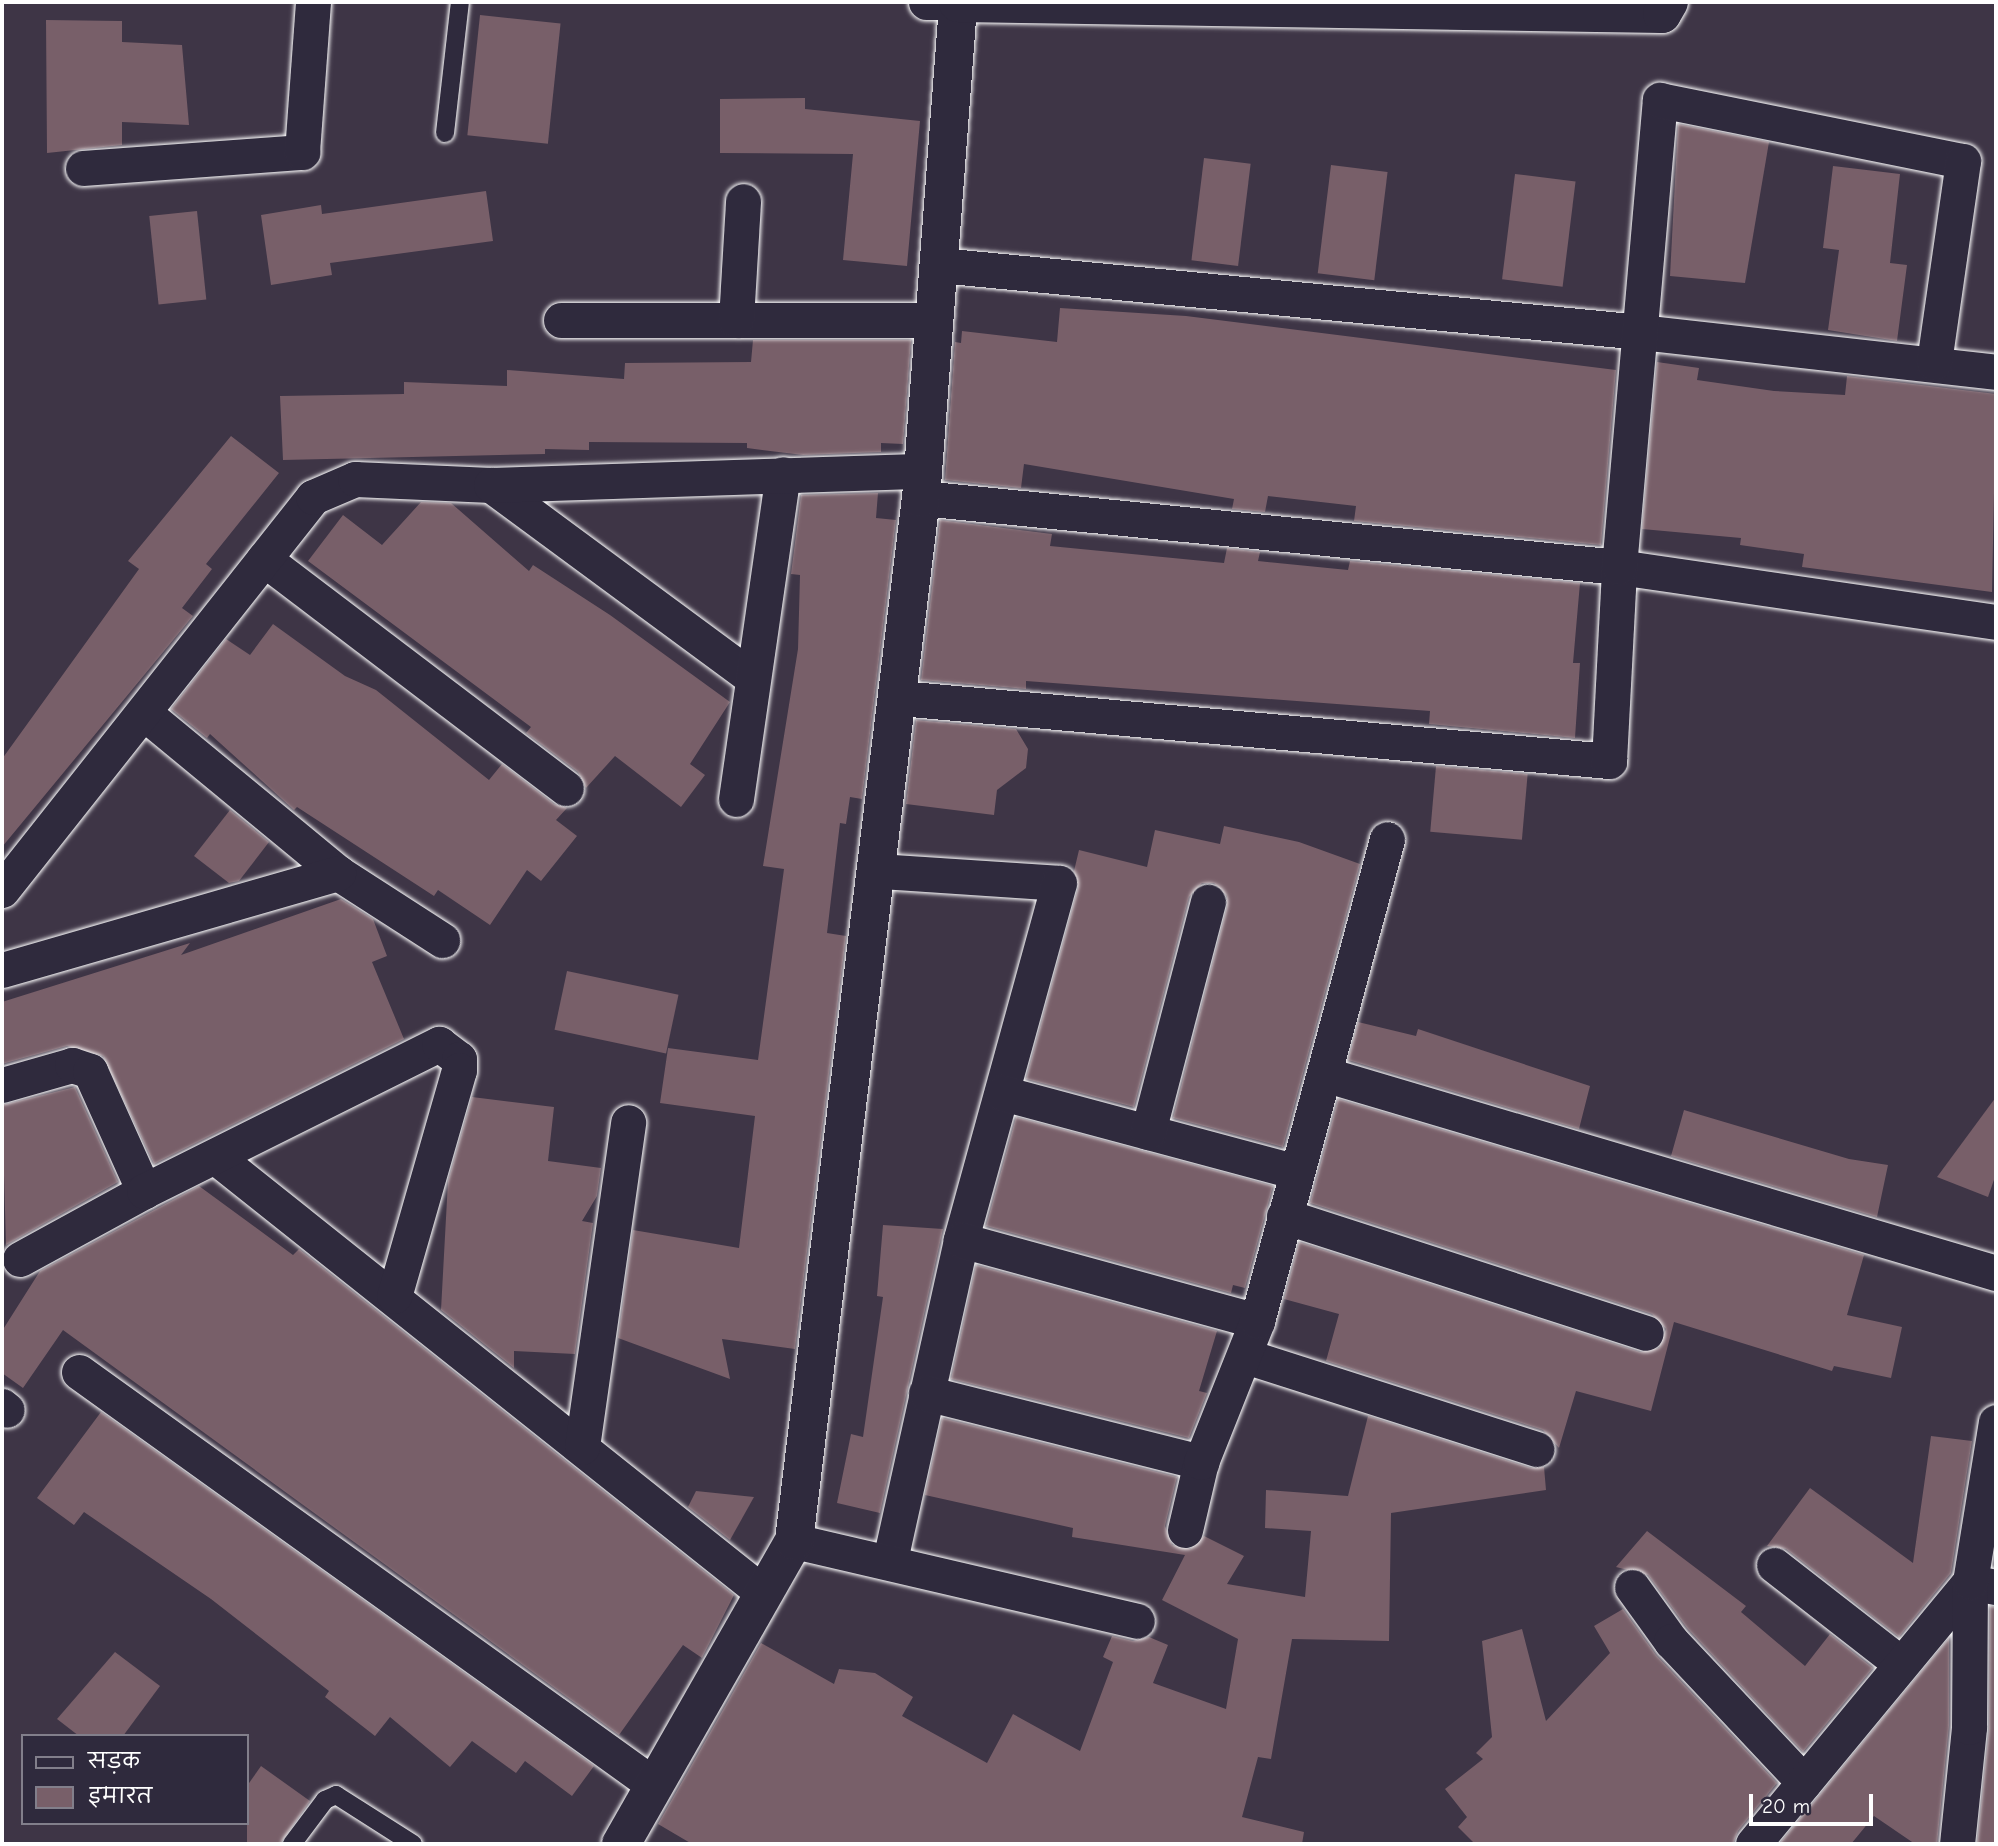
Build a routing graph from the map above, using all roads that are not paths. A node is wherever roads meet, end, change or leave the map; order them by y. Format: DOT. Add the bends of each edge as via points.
graph roads {
  1 [pos="313,2"];
  2 [pos="460,2"];
  3 [pos="947,2"];
  4 [pos="1669,2"];
  5 [pos="445,134"];
  6 [pos="83,169"];
  7 [pos="743,201"];
  8 [pos="939,265"];
  9 [pos="561,320"];
  10 [pos="736,320"];
  11 [pos="933,320"];
  12 [pos="1641,332"];
  13 [pos="1934,363"];
  14 [pos="1996,373"];
  15 [pos="783,474"];
  16 [pos="491,485"];
  17 [pos="922,485"];
  18 [pos="264,559"];
  19 [pos="1619,567"];
  20 [pos="1996,622"];
  21 [pos="750,677"];
  22 [pos="899,698"];
  23 [pos="144,713"];
  24 [pos="566,788"];
  25 [pos="736,799"];
  26 [pos="1387,839"];
  27 [pos="880,871"];
  28 [pos="338,873"];
  29 [pos="2,890"];
  30 [pos="1208,902"];
  31 [pos="442,940"];
  32 [pos="2,970"];
  33 [pos="1327,1075"];
  34 [pos="2,1085"];
  35 [pos="1002,1093"];
  36 [pos="628,1122"];
  37 [pos="1148,1132"];
  38 [pos="217,1158"];
  39 [pos="1294,1171"];
  40 [pos="144,1191"];
  41 [pos="1283,1216"];
  42 [pos="961,1240"];
  43 [pos="20,1259"];
  44 [pos="1996,1273"];
  45 [pos="394,1296"];
  46 [pos="1257,1321"];
  47 [pos="1647,1333"];
  48 [pos="1245,1356"];
  49 [pos="79,1372"];
  50 [pos="926,1393"];
  51 [pos="1996,1427"];
  52 [pos="582,1447"];
  53 [pos="1537,1449"];
  54 [pos="1201,1462"];
  55 [pos="1185,1530"];
  56 [pos="794,1541"];
  57 [pos="890,1561"];
  58 [pos="1774,1565"];
  59 [pos="1983,1585"];
  60 [pos="1632,1587"];
  61 [pos="762,1592"];
  62 [pos="1137,1620"];
  63 [pos="1901,1664"];
  64 [pos="1983,1729"];
  65 [pos="1804,1782"];
  66 [pos="654,1785"];
  67 [pos="630,1841"];
  68 [pos="292,1844"];
  69 [pos="413,1844"];
  70 [pos="1753,1844"];
  71 [pos="1957,1844"];
  1 -- 6 [label="street" via="302,152"];
  2 -- 5 [label="lane"];
  3 -- 4 [label="street" via="1662,14"];
  3 -- 8 [label="street"];
  7 -- 10 [label="street"];
  8 -- 11 [label="street"];
  8 -- 12 [label="street"];
  9 -- 10 [label="street"];
  10 -- 11 [label="street"];
  11 -- 17 [label="street"];
  12 -- 13 [label="street"];
  12 -- 13 [label="street" via="1660,100 1963,162"];
  12 -- 19 [label="street"];
  13 -- 14 [label="street"];
  15 -- 16 [label="street"];
  15 -- 17 [label="street"];
  15 -- 21 [label="street"];
  16 -- 18 [label="street" via="355,479 313,497"];
  16 -- 21 [label="street"];
  17 -- 19 [label="street"];
  17 -- 22 [label="street"];
  18 -- 23 [label="street"];
  18 -- 24 [label="street"];
  19 -- 20 [label="street"];
  19 -- 22 [label="street" via="1609,761"];
  21 -- 25 [label="street"];
  22 -- 27 [label="street"];
  23 -- 28 [label="street"];
  23 -- 29 [label="street"];
  26 -- 33 [label="street"];
  27 -- 35 [label="street" via="1059,883"];
  27 -- 56 [label="street"];
  28 -- 31 [label="street"];
  28 -- 32 [label="street"];
  30 -- 37 [label="street"];
  33 -- 39 [label="street"];
  33 -- 44 [label="street"];
  34 -- 40 [label="street" via="72,1065 90,1071"];
  35 -- 37 [label="street"];
  35 -- 42 [label="street"];
  36 -- 52 [label="street"];
  37 -- 39 [label="street"];
  38 -- 40 [label="street"];
  38 -- 45 [label="street"];
  38 -- 45 [label="street" via="427,1045 451,1050 459,1070"];
  39 -- 41 [label="street"];
  40 -- 43 [label="street"];
  41 -- 46 [label="street"];
  41 -- 47 [label="street"];
  42 -- 46 [label="street"];
  42 -- 50 [label="street"];
  45 -- 52 [label="street"];
  46 -- 48 [label="street"];
  48 -- 53 [label="street"];
  48 -- 54 [label="street"];
  49 -- 66 [label="street"];
  50 -- 54 [label="street"];
  50 -- 57 [label="street"];
  51 -- 59 [label="street"];
  52 -- 61 [label="street"];
  54 -- 55 [label="street"];
  56 -- 57 [label="street"];
  56 -- 61 [label="street"];
  57 -- 62 [label="street"];
  58 -- 63 [label="street"];
  59 -- 63 [label="street"];
  59 -- 64 [label="street"];
  60 -- 65 [label="street" via="1671,1641"];
  61 -- 66 [label="street"];
  63 -- 65 [label="street"];
  64 -- 71 [label="street"];
  65 -- 70 [label="street"];
  66 -- 67 [label="street"];
  68 -- 69 [label="lane" via="325,1800 336,1795"];
}
